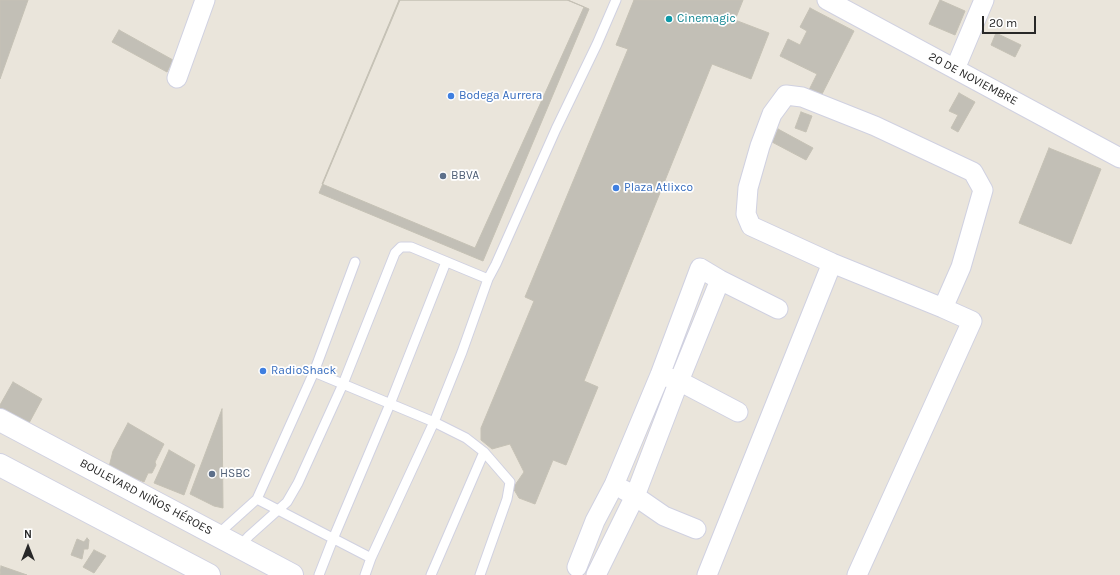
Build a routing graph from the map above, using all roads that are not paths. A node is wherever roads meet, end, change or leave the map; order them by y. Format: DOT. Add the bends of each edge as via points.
graph roads {
  1 [pos="205,0"];
  2 [pos="616,0"];
  3 [pos="827,0"];
  4 [pos="984,0"];
  5 [pos="955,69"];
  6 [pos="177,78"];
  7 [pos="1120,158"];
  8 [pos="355,262"];
  9 [pos="446,262"];
  10 [pos="832,263"];
  11 [pos="488,279"];
  12 [pos="720,280"];
  13 [pos="943,308"];
  14 [pos="778,309"];
  15 [pos="314,372"];
  16 [pos="660,374"];
  17 [pos="679,381"];
  18 [pos="343,384"];
  19 [pos="390,404"];
  20 [pos="738,412"];
  21 [pos="0,420"];
  22 [pos="434,422"];
  23 [pos="484,452"];
  24 [pos="0,464"];
  25 [pos="614,485"];
  26 [pos="635,496"];
  27 [pos="258,499"];
  28 [pos="279,510"];
  29 [pos="696,529"];
  30 [pos="217,535"];
  31 [pos="333,539"];
  32 [pos="239,547"];
  33 [pos="371,558"];
  34 [pos="578,568"];
  35 [pos="206,574"];
  36 [pos="292,575"];
  37 [pos="319,575"];
  38 [pos="365,575"];
  39 [pos="431,575"];
  40 [pos="480,575"];
  41 [pos="596,575"];
  42 [pos="707,575"];
  43 [pos="857,575"];
  1 -- 6 [label="street"];
  2 -- 11 [label="lane"];
  3 -- 5 [label="street, 20 DE NOVIEMBRE"];
  4 -- 5 [label="street"];
  5 -- 7 [label="street, 20 DE NOVIEMBRE"];
  8 -- 15 [label="lane"];
  9 -- 11 [label="lane"];
  9 -- 18 [label="lane" via="411,247 401,248 395,252"];
  9 -- 19 [label="lane"];
  10 -- 13 [label="street"];
  10 -- 13 [label="street" via="750,226 746,214 748,188 760,146 772,114 786,95 802,96 875,126 973,172 983,190 961,268"];
  10 -- 42 [label="street"];
  11 -- 22 [label="lane"];
  12 -- 14 [label="street"];
  12 -- 16 [label="street" via="700,268"];
  12 -- 17 [label="street"];
  13 -- 43 [label="street" via="972,321"];
  15 -- 18 [label="lane"];
  15 -- 27 [label="lane"];
  16 -- 17 [label="street"];
  16 -- 25 [label="street"];
  17 -- 20 [label="street"];
  17 -- 26 [label="street"];
  18 -- 19 [label="lane"];
  18 -- 28 [label="lane" via="298,483"];
  19 -- 22 [label="lane"];
  19 -- 31 [label="lane"];
  21 -- 30 [label="main road, BOULEVARD NIÑOS HÉROES"];
  22 -- 23 [label="lane" via="466,438"];
  22 -- 33 [label="lane"];
  23 -- 39 [label="lane"];
  23 -- 40 [label="lane" via="510,482 507,499"];
  24 -- 35 [label="main road"];
  25 -- 26 [label="street"];
  25 -- 34 [label="street" via="595,521"];
  26 -- 29 [label="street" via="664,516"];
  26 -- 41 [label="street"];
  27 -- 28 [label="lane"];
  27 -- 30 [label="lane"];
  28 -- 31 [label="lane"];
  28 -- 32 [label="lane"];
  30 -- 32 [label="main road, BOULEVARD NIÑOS HÉROES"];
  31 -- 33 [label="lane"];
  31 -- 37 [label="lane"];
  32 -- 36 [label="main road, BOULEVARD NIÑOS HÉROES"];
  33 -- 38 [label="lane"];
}
